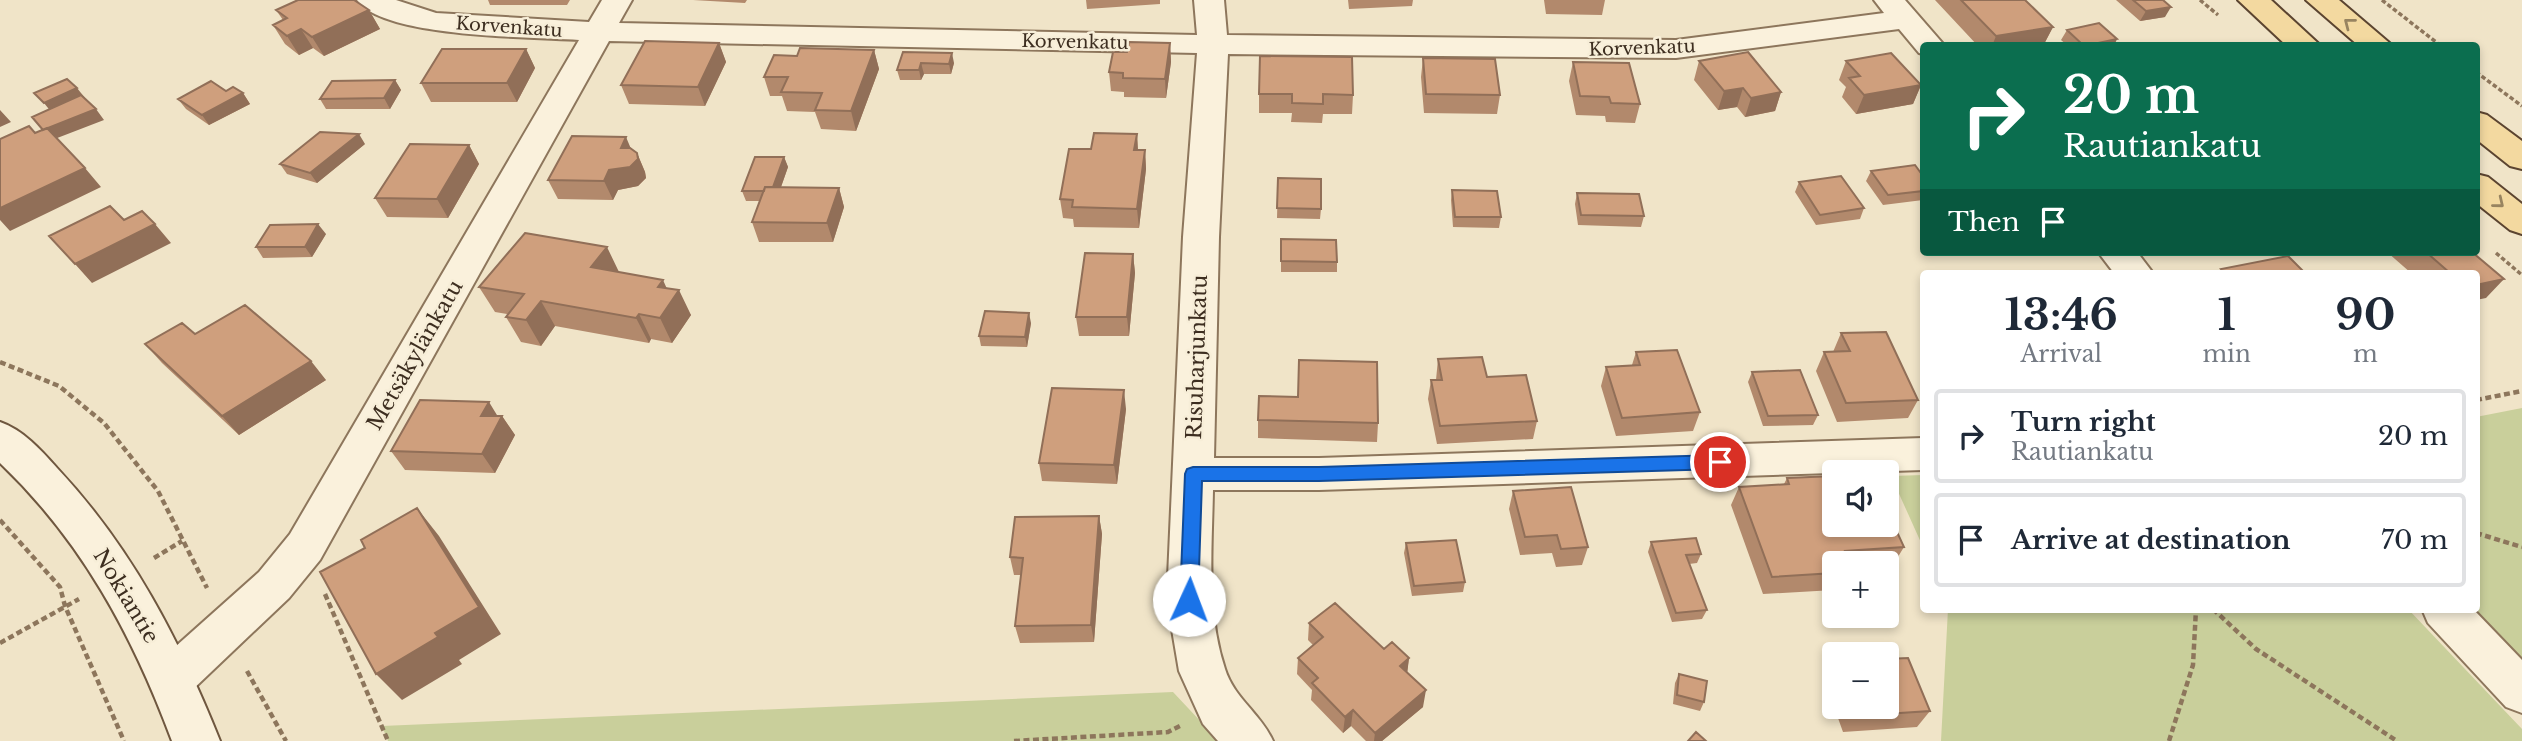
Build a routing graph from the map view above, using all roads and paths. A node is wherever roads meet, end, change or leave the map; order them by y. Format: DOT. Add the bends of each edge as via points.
graph roads {
  1 [pos="372,0"];
  2 [pos="617,0"];
  3 [pos="1209,0"];
  4 [pos="2253,0"];
  5 [pos="2320,0"];
  6 [pos="2382,0"];
  7 [pos="1898,10"];
  8 [pos="599,32"];
  9 [pos="1926,42"];
  10 [pos="2301,42"];
  11 [pos="2373,42"];
  12 [pos="2436,42"];
  13 [pos="1213,45"];
  14 [pos="2480,75"];
  15 [pos="2522,106"];
  16 [pos="2480,125"];
  17 [pos="2522,158"];
  18 [pos="2480,188"];
  19 [pos="2522,222"];
  20 [pos="2495,252"];
  21 [pos="2120,256"];
  22 [pos="2132,270"];
  23 [pos="2522,275"];
  24 [pos="0,362"];
  25 [pos="2522,391"];
  26 [pos="2480,399"];
  27 [pos="0,438"];
  28 [pos="1920,454"];
  29 [pos="1193,474"];
  30 [pos="0,520"];
  31 [pos="2480,534"];
  32 [pos="305,547"];
  33 [pos="2522,547"];
  34 [pos="65,606"];
  35 [pos="2196,613"];
  36 [pos="2216,613"];
  37 [pos="2448,613"];
  38 [pos="226,629"];
  39 [pos="0,643"];
  40 [pos="173,678"];
  41 [pos="2522,692"];
  42 [pos="1168,732"];
  43 [pos="124,741"];
  44 [pos="196,741"];
  45 [pos="286,741"];
  46 [pos="388,741"];
  47 [pos="1014,741"];
  48 [pos="1249,741"];
  49 [pos="2169,741"];
  50 [pos="2397,741"];
  1 -- 8 [label="street, Korvenkatu" via="399,13 436,22"];
  2 -- 8 [label="street, Metsäkylänkatu"];
  3 -- 13 [label="street, Risuharjunkatu"];
  4 -- 10 [label="main road"];
  11 -- 5 [label="main road, one-way"];
  6 -- 12 [label="path"];
  7 -- 9 [label="street"];
  7 -- 13 [label="street, Korvenkatu" via="1676,49"];
  8 -- 13 [label="street, Korvenkatu"];
  8 -- 32 [label="street, Metsäkylänkatu"];
  13 -- 29 [label="street, Risuharjunkatu"];
  14 -- 15 [label="path"];
  16 -- 17 [label="main road"];
  18 -- 19 [label="main road, one-way"];
  20 -- 23 [label="path"];
  21 -- 22 [label="street"];
  24 -- 38 [label="path" via="59,386 104,422 158,491"];
  25 -- 26 [label="path"];
  27 -- 40 [label="street, Nokiantie" via="71,511 120,577"];
  28 -- 29 [label="street" via="1332,474"];
  29 -- 48 [label="street, Risuharjunkatu" via="1189,600 1202,671 1220,709"];
  30 -- 34 [label="path" via="60,587"];
  31 -- 33 [label="path"];
  32 -- 38 [label="street, Metsäkylänkatu" via="274,585"];
  32 -- 46 [label="path"];
  34 -- 39 [label="path"];
  34 -- 43 [label="path"];
  35 -- 49 [label="path" via="2193,665"];
  36 -- 50 [label="path" via="2232,632 2287,672"];
  37 -- 41 [label="street"];
  38 -- 40 [label="street, Metsäkylänkatu"];
  38 -- 45 [label="path"];
  40 -- 44 [label="street, Nokiantie"];
  42 -- 47 [label="path"];
}
